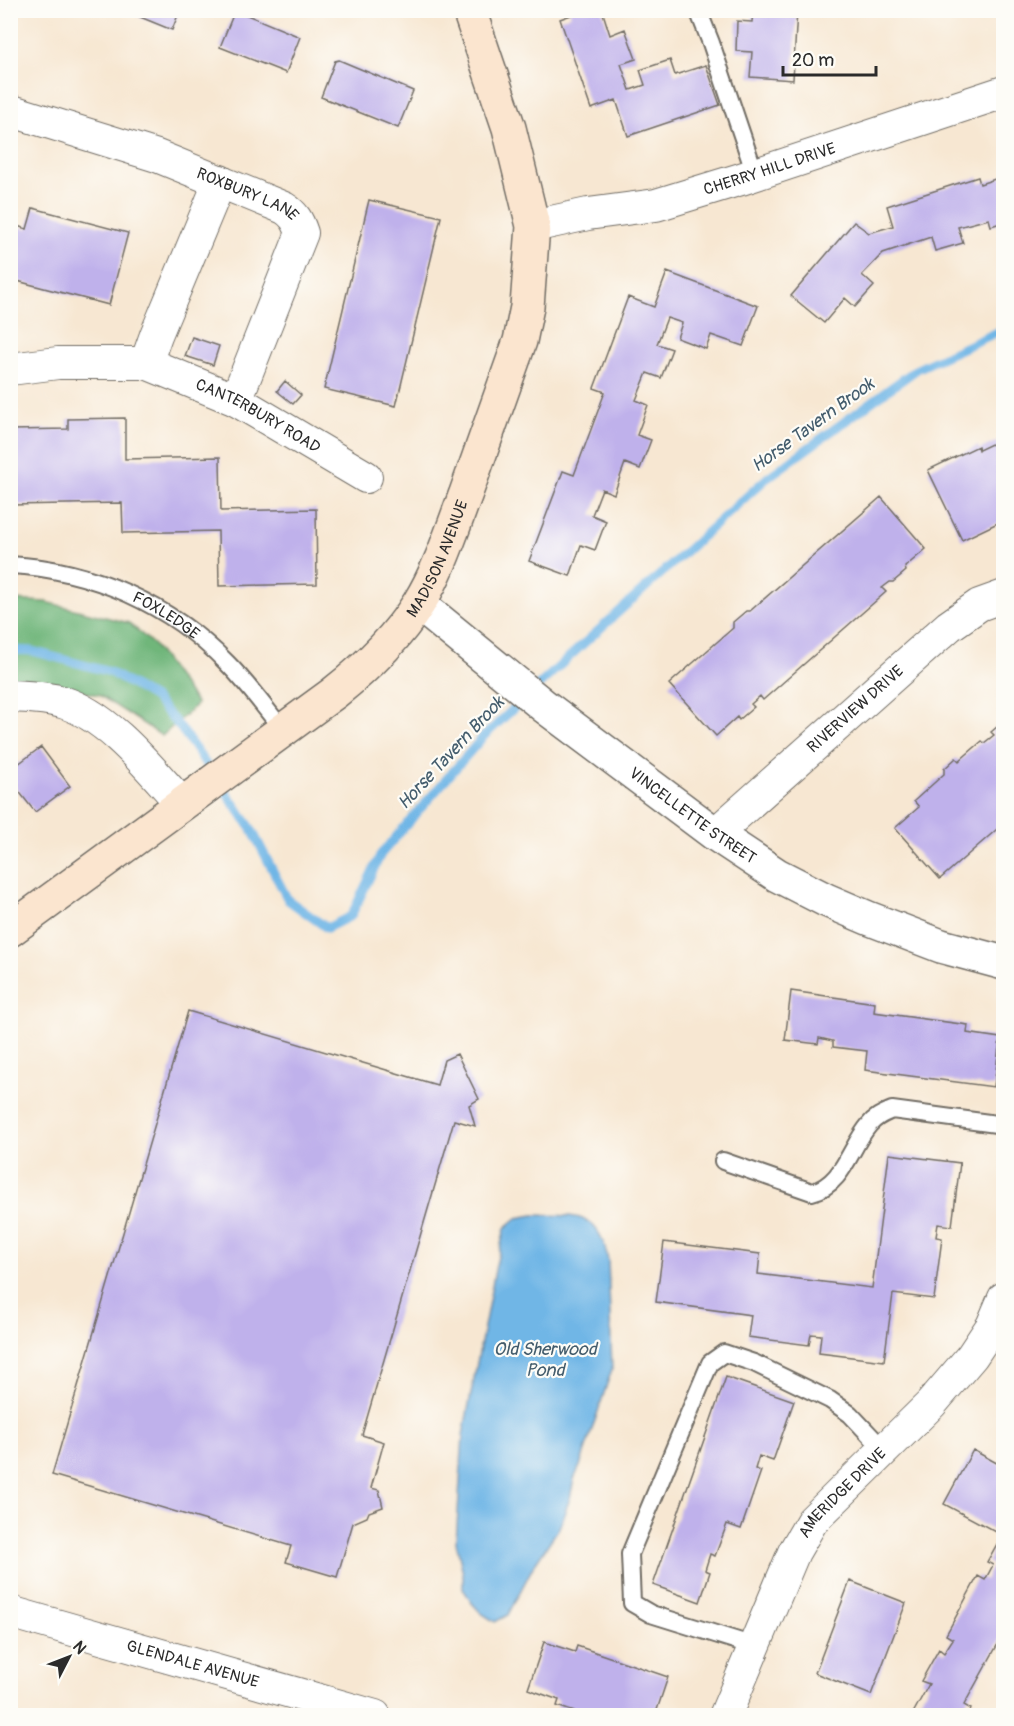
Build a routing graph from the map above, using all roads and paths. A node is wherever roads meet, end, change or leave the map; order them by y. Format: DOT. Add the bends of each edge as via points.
graph roads {
  1 [pos="469,10"];
  2 [pos="698,10"];
  3 [pos="1004,92"];
  4 [pos="12,111"];
  5 [pos="755,174"];
  6 [pos="220,181"];
  7 [pos="532,226"];
  8 [pos="146,363"];
  9 [pos="10,369"];
  10 [pos="236,400"];
  11 [pos="366,477"];
  12 [pos="10,565"];
  13 [pos="1004,596"];
  14 [pos="418,604"];
  15 [pos="10,696"];
  16 [pos="283,730"];
  17 [pos="189,799"];
  18 [pos="715,834"];
  19 [pos="10,930"];
  20 [pos="1004,963"];
  21 [pos="1004,1125"];
  22 [pos="723,1161"];
  23 [pos="1004,1298"];
  24 [pos="884,1450"];
  25 [pos="10,1612"];
  26 [pos="754,1646"];
  27 [pos="375,1716"];
  28 [pos="724,1716"];
  1 -- 7 [label="main road, MADISON AVENUE" via="509,128"];
  2 -- 5 [label="lane"];
  3 -- 5 [label="street, CHERRY HILL DRIVE"];
  4 -- 6 [label="street, ROXBURY LANE" via="157,156"];
  5 -- 7 [label="street, CHERRY HILL DRIVE" via="656,205"];
  6 -- 8 [label="street"];
  6 -- 10 [label="street, ROXBURY LANE" via="284,207 293,213 302,233"];
  7 -- 14 [label="main road, MADISON AVENUE" via="527,307 520,341 443,556"];
  8 -- 9 [label="street, CANTERBURY ROAD" via="58,363"];
  8 -- 10 [label="street, CANTERBURY ROAD"];
  10 -- 11 [label="street, CANTERBURY ROAD"];
  12 -- 16 [label="lane, FOXLEDGE" via="74,575 154,607 186,627 228,663"];
  13 -- 18 [label="street, RIVERVIEW DRIVE" via="979,605 949,626"];
  14 -- 16 [label="main road, MADISON AVENUE" via="361,672"];
  14 -- 18 [label="street, VINCELLETTE STREET" via="544,706"];
  15 -- 17 [label="street" via="61,701 76,708 110,730"];
  16 -- 17 [label="main road, MADISON AVENUE"];
  17 -- 19 [label="main road, MADISON AVENUE"];
  18 -- 20 [label="street, VINCELLETTE STREET" via="777,875 826,900 941,946"];
  21 -- 22 [label="lane" via="892,1110 868,1125 832,1182 812,1192"];
  23 -- 24 [label="street, AMERIDGE DRIVE" via="992,1326 972,1356"];
  24 -- 26 [label="street, AMERIDGE DRIVE" via="812,1521 794,1552"];
  24 -- 26 [label="lane" via="850,1414 830,1400 754,1363 724,1353 711,1363 630,1554 632,1603 651,1614"];
  25 -- 27 [label="street, GLENDALE AVENUE"];
  26 -- 28 [label="street, AMERIDGE DRIVE"];
}
